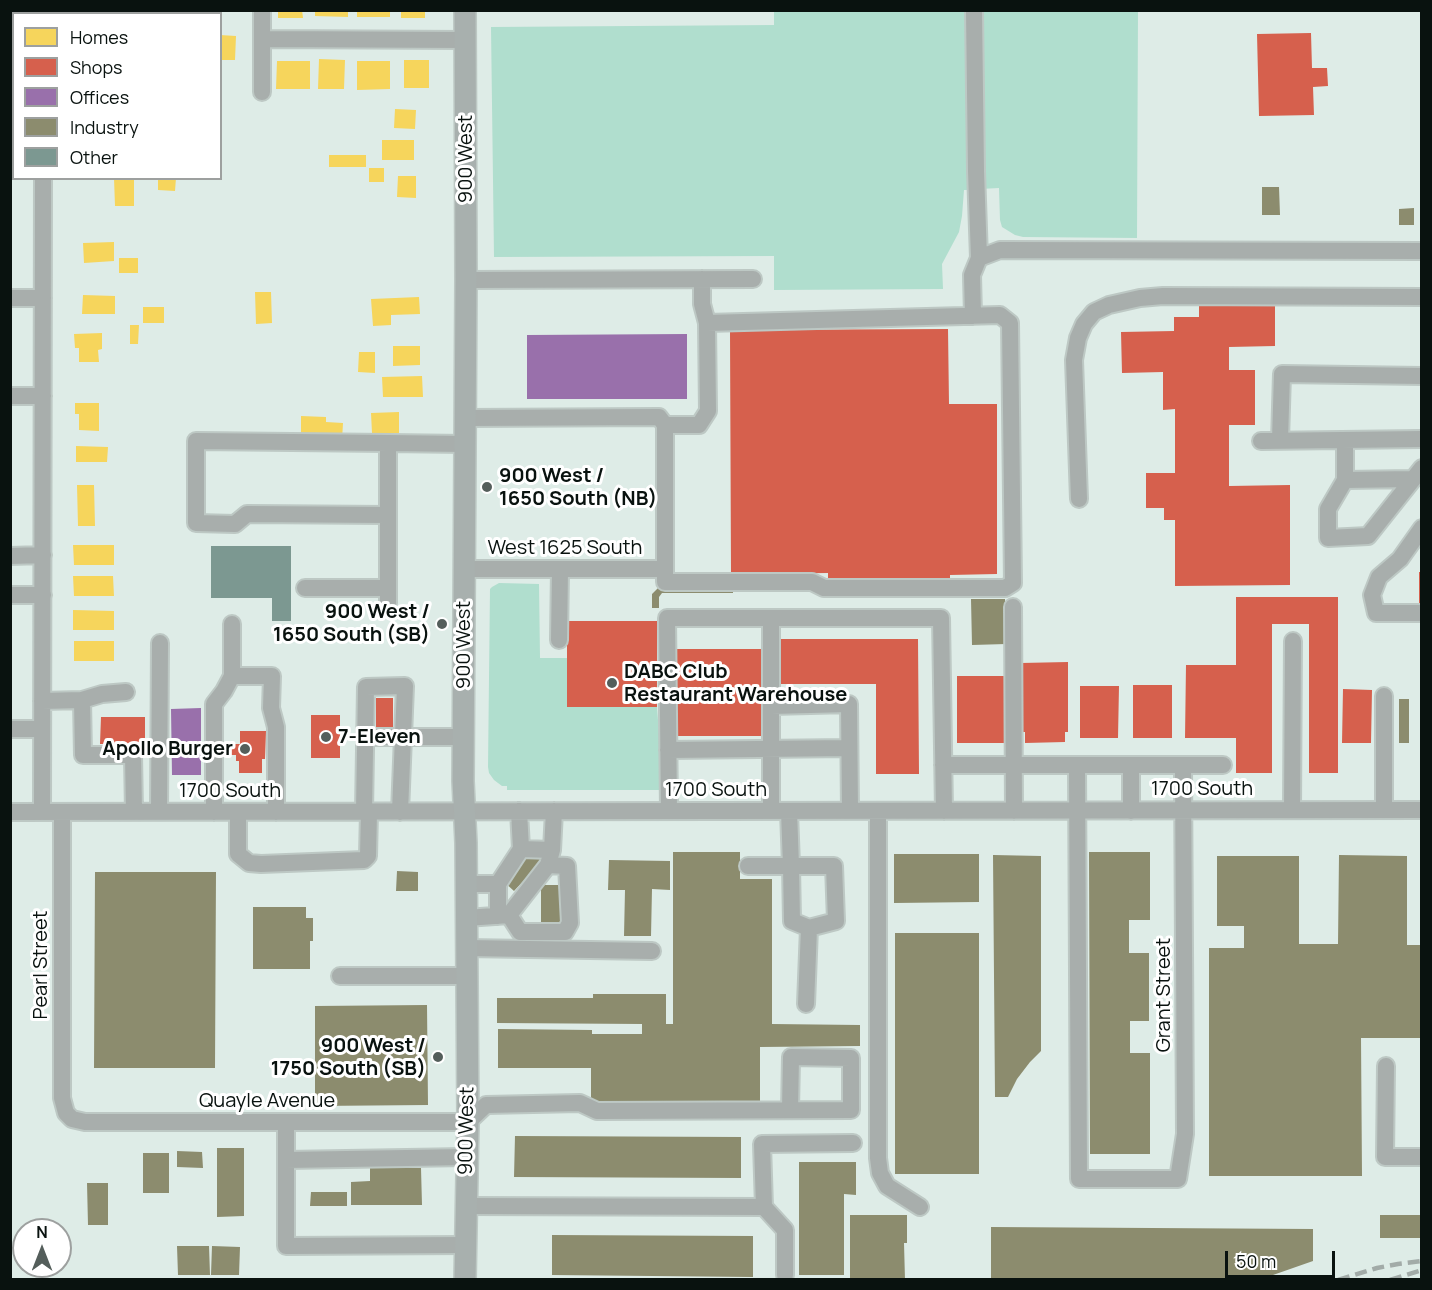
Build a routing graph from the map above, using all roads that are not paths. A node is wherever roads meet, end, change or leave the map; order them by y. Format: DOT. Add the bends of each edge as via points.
graph roads {
  1 [pos="262,10"];
  2 [pos="465,10"];
  3 [pos="974,10"];
  4 [pos="262,39"];
  5 [pos="466,40"];
  6 [pos="262,92"];
  7 [pos="43,180"];
  8 [pos="1422,251"];
  9 [pos="979,258"];
  10 [pos="702,279"];
  11 [pos="753,279"];
  12 [pos="466,280"];
  13 [pos="1422,297"];
  14 [pos="10,298"];
  15 [pos="43,298"];
  16 [pos="973,316"];
  17 [pos="707,323"];
  18 [pos="1422,376"];
  19 [pos="10,396"];
  20 [pos="43,396"];
  21 [pos="466,418"];
  22 [pos="665,425"];
  23 [pos="1422,439"];
  24 [pos="1280,440"];
  25 [pos="1345,440"];
  26 [pos="1261,441"];
  27 [pos="388,443"];
  28 [pos="465,444"];
  29 [pos="1418,474"];
  30 [pos="1345,480"];
  31 [pos="1079,499"];
  32 [pos="388,515"];
  33 [pos="1422,528"];
  34 [pos="43,555"];
  35 [pos="10,556"];
  36 [pos="465,569"];
  37 [pos="665,569"];
  38 [pos="560,570"];
  39 [pos="305,588"];
  40 [pos="43,595"];
  41 [pos="10,596"];
  42 [pos="1013,607"];
  43 [pos="1422,613"];
  44 [pos="771,618"];
  45 [pos="232,624"];
  46 [pos="559,640"];
  47 [pos="1293,641"];
  48 [pos="160,643"];
  49 [pos="232,676"];
  50 [pos="126,692"];
  51 [pos="1384,696"];
  52 [pos="82,700"];
  53 [pos="42,701"];
  54 [pos="771,706"];
  55 [pos="10,729"];
  56 [pos="42,729"];
  57 [pos="365,736"];
  58 [pos="464,736"];
  59 [pos="403,737"];
  60 [pos="849,748"];
  61 [pos="771,749"];
  62 [pos="668,750"];
  63 [pos="943,765"];
  64 [pos="1014,765"];
  65 [pos="1077,765"];
  66 [pos="1131,765"];
  67 [pos="1183,765"];
  68 [pos="1223,765"];
  69 [pos="1184,810"];
  70 [pos="1293,810"];
  71 [pos="1384,810"];
  72 [pos="1422,810"];
  73 [pos="519,811"];
  74 [pos="554,811"];
  75 [pos="669,811"];
  76 [pos="771,811"];
  77 [pos="789,811"];
  78 [pos="850,811"];
  79 [pos="878,811"];
  80 [pos="944,811"];
  81 [pos="1014,811"];
  82 [pos="1078,811"];
  83 [pos="1131,811"];
  84 [pos="10,812"];
  85 [pos="42,812"];
  86 [pos="62,812"];
  87 [pos="134,812"];
  88 [pos="159,812"];
  89 [pos="214,812"];
  90 [pos="238,812"];
  91 [pos="276,812"];
  92 [pos="366,812"];
  93 [pos="400,812"];
  94 [pos="465,812"];
  95 [pos="521,849"];
  96 [pos="550,857"];
  97 [pos="748,866"];
  98 [pos="790,866"];
  99 [pos="498,884"];
  100 [pos="466,885"];
  101 [pos="503,915"];
  102 [pos="466,918"];
  103 [pos="808,928"];
  104 [pos="466,948"];
  105 [pos="652,951"];
  106 [pos="340,976"];
  107 [pos="467,976"];
  108 [pos="806,1004"];
  109 [pos="1386,1066"];
  110 [pos="790,1110"];
  111 [pos="68,1117"];
  112 [pos="286,1122"];
  113 [pos="468,1122"];
  114 [pos="853,1143"];
  115 [pos="467,1156"];
  116 [pos="1422,1157"];
  117 [pos="286,1160"];
  118 [pos="465,1206"];
  119 [pos="764,1207"];
  120 [pos="920,1207"];
  121 [pos="465,1245"];
  122 [pos="785,1275"];
  123 [pos="465,1280"];
  1 -- 4 [label="street"];
  2 -- 5 [label="main road, 900 West"];
  3 -- 9 [label="street"];
  4 -- 5 [label="street"];
  4 -- 6 [label="street"];
  5 -- 12 [label="main road, 900 West"];
  7 -- 15 [label="street"];
  8 -- 9 [label="street" via="1000,250"];
  9 -- 16 [label="street" via="972,275"];
  10 -- 11 [label="street"];
  10 -- 12 [label="street"];
  10 -- 17 [label="street"];
  12 -- 21 [label="main road, 900 West"];
  13 -- 31 [label="street" via="1163,296 1109,305 1094,312 1081,331 1074,360"];
  14 -- 15 [label="street"];
  15 -- 20 [label="street"];
  16 -- 17 [label="street"];
  16 -- 37 [label="street" via="1000,315 1010,323 1013,583 1005,588 824,588 812,582 665,582"];
  17 -- 22 [label="street" via="708,411 699,424"];
  18 -- 24 [label="street" via="1282,374"];
  19 -- 20 [label="street"];
  20 -- 34 [label="street"];
  21 -- 22 [label="street" via="660,417"];
  21 -- 28 [label="main road, 900 West"];
  22 -- 37 [label="street"];
  23 -- 25 [label="street"];
  24 -- 25 [label="street"];
  24 -- 26 [label="street"];
  25 -- 30 [label="street"];
  27 -- 28 [label="street"];
  27 -- 32 [label="street"];
  27 -- 32 [label="street" via="196,441 196,523 235,524 247,513"];
  28 -- 36 [label="main road, 900 West"];
  29 -- 30 [label="street"];
  29 -- 30 [label="street" via="1368,536 1328,538 1328,509"];
  32 -- 39 [label="street" via="388,596"];
  33 -- 43 [label="street" via="1400,559 1379,577 1372,595 1376,614"];
  34 -- 35 [label="street"];
  34 -- 40 [label="street"];
  36 -- 38 [label="street, West 1625 South"];
  36 -- 58 [label="main road, 900 West"];
  37 -- 38 [label="street, West 1625 South"];
  38 -- 46 [label="street"];
  40 -- 41 [label="street"];
  40 -- 53 [label="street"];
  42 -- 64 [label="street"];
  44 -- 54 [label="street"];
  44 -- 62 [label="street" via="667,618"];
  44 -- 63 [label="street" via="941,618"];
  45 -- 49 [label="street"];
  47 -- 70 [label="street"];
  48 -- 88 [label="street"];
  49 -- 89 [label="street" via="214,704"];
  49 -- 91 [label="street" via="272,676"];
  50 -- 52 [label="street"];
  51 -- 71 [label="street"];
  52 -- 53 [label="street"];
  52 -- 87 [label="street" via="83,755 133,755"];
  53 -- 56 [label="street"];
  54 -- 60 [label="street" via="849,704"];
  54 -- 61 [label="street"];
  55 -- 56 [label="street"];
  56 -- 85 [label="street"];
  57 -- 59 [label="street"];
  57 -- 59 [label="street" via="366,687 405,686"];
  57 -- 92 [label="street"];
  58 -- 59 [label="street"];
  58 -- 94 [label="main road, 900 West"];
  59 -- 93 [label="street"];
  60 -- 61 [label="street"];
  60 -- 78 [label="street"];
  61 -- 62 [label="street"];
  61 -- 76 [label="street"];
  62 -- 75 [label="street"];
  63 -- 64 [label="street"];
  63 -- 80 [label="street"];
  64 -- 65 [label="street"];
  64 -- 81 [label="street"];
  65 -- 66 [label="street"];
  65 -- 82 [label="street"];
  66 -- 67 [label="street"];
  66 -- 83 [label="street"];
  67 -- 68 [label="street"];
  67 -- 69 [label="street, Grant Street"];
  69 -- 70 [label="street, 1700 South"];
  69 -- 82 [label="street, Grant Street" via="1185,1134 1178,1179 1079,1179"];
  69 -- 83 [label="street, 1700 South"];
  70 -- 71 [label="street, 1700 South"];
  71 -- 72 [label="street, 1700 South"];
  73 -- 74 [label="street, 1700 South"];
  73 -- 94 [label="street, 1700 South"];
  73 -- 95 [label="street"];
  74 -- 75 [label="street, 1700 South"];
  74 -- 96 [label="street"];
  75 -- 76 [label="street, 1700 South"];
  76 -- 77 [label="street, 1700 South"];
  77 -- 78 [label="street, 1700 South"];
  77 -- 98 [label="street"];
  78 -- 79 [label="street, 1700 South"];
  79 -- 80 [label="street, 1700 South"];
  79 -- 120 [label="street" via="878,1158 887,1186"];
  80 -- 81 [label="street, 1700 South"];
  81 -- 82 [label="street, 1700 South"];
  82 -- 83 [label="street, 1700 South"];
  84 -- 85 [label="street, 1700 South"];
  85 -- 86 [label="street, 1700 South"];
  86 -- 87 [label="street, 1700 South"];
  86 -- 111 [label="street, Pearl Street" via="62,1098"];
  87 -- 88 [label="street, 1700 South"];
  88 -- 89 [label="street, 1700 South"];
  89 -- 90 [label="street, 1700 South"];
  90 -- 91 [label="street, 1700 South"];
  90 -- 92 [label="street" via="238,854 249,863 261,864 364,860 368,856"];
  91 -- 92 [label="street, 1700 South"];
  92 -- 93 [label="street, 1700 South"];
  93 -- 94 [label="street, 1700 South"];
  94 -- 100 [label="main road, 900 West"];
  95 -- 96 [label="street"];
  95 -- 99 [label="street"];
  96 -- 101 [label="street"];
  96 -- 101 [label="street" via="567,866 570,924 565,932 520,932"];
  97 -- 98 [label="street"];
  98 -- 103 [label="street" via="792,921"];
  98 -- 103 [label="street" via="834,866 836,921"];
  99 -- 100 [label="street"];
  99 -- 101 [label="street"];
  100 -- 102 [label="main road, 900 West"];
  101 -- 102 [label="street"];
  102 -- 104 [label="main road, 900 West"];
  103 -- 108 [label="street"];
  104 -- 105 [label="street"];
  104 -- 107 [label="main road, 900 West"];
  106 -- 107 [label="street"];
  107 -- 113 [label="main road, 900 West"];
  109 -- 116 [label="street" via="1385,1157"];
  110 -- 110 [label="street" via="851,1110 851,1058 790,1057"];
  110 -- 113 [label="street" via="597,1111 580,1103 486,1105"];
  111 -- 112 [label="street, Quayle Avenue" via="85,1122"];
  112 -- 113 [label="street, Quayle Avenue"];
  112 -- 117 [label="street"];
  113 -- 115 [label="main road, 900 West"];
  114 -- 119 [label="street" via="762,1144"];
  115 -- 117 [label="street"];
  115 -- 118 [label="main road, 900 West"];
  117 -- 121 [label="street" via="286,1246"];
  118 -- 119 [label="street"];
  118 -- 121 [label="main road, 900 West"];
  119 -- 122 [label="street" via="785,1230"];
  121 -- 123 [label="main road, 900 West"];
}
